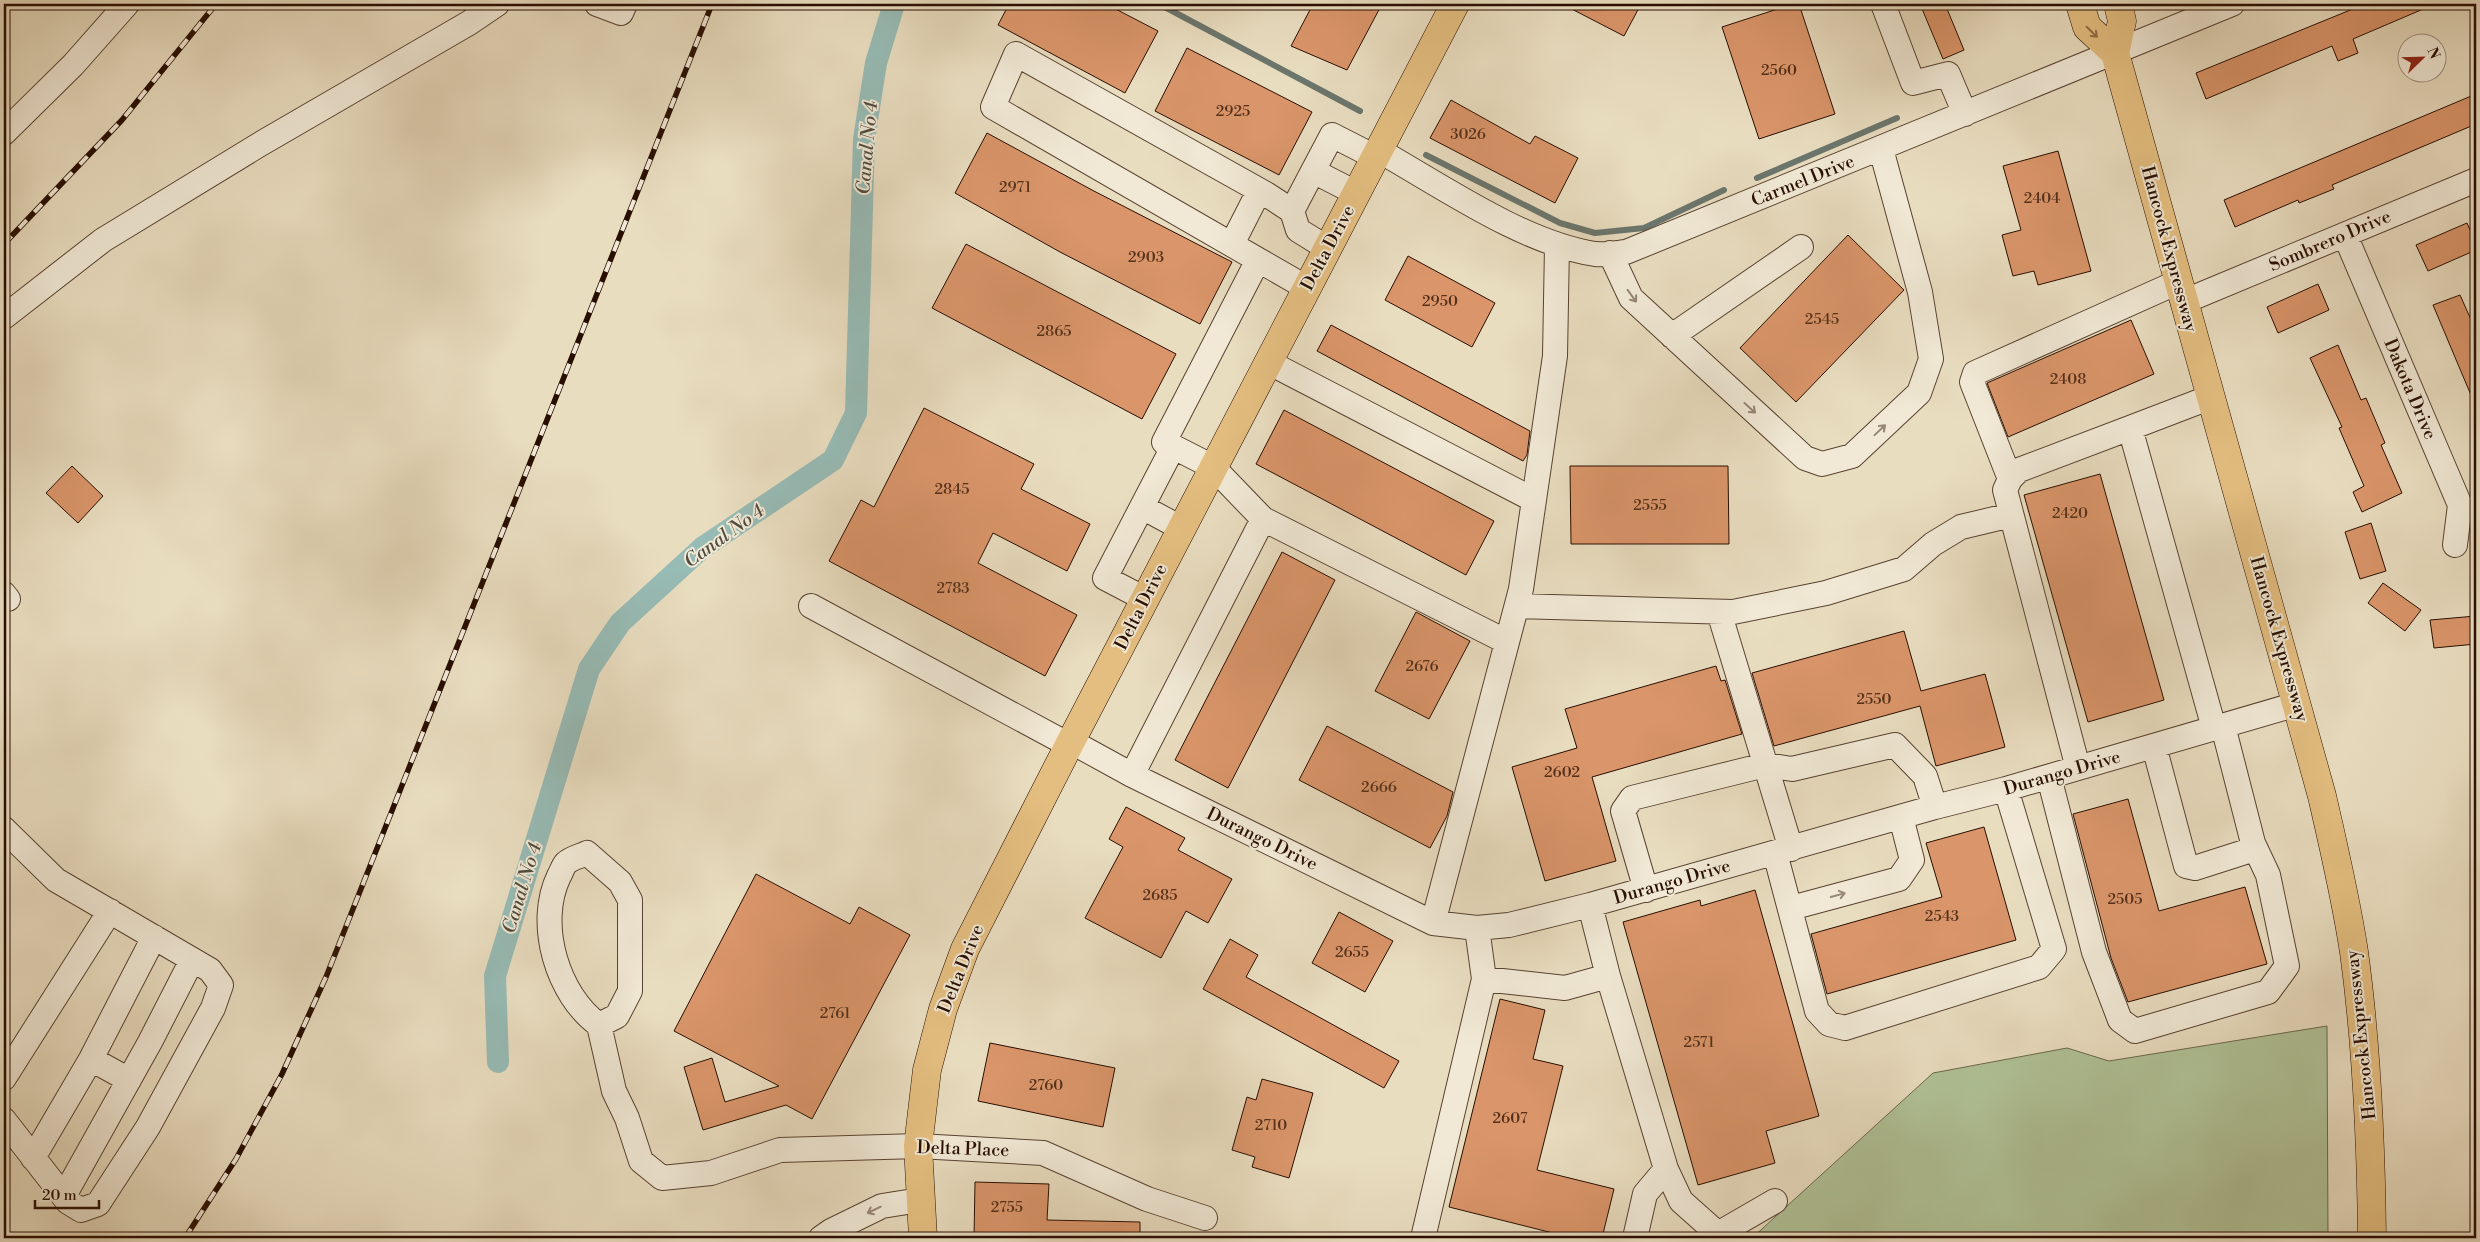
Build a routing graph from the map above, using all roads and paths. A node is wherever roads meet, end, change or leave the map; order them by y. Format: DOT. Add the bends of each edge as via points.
graph roads {
  1 [pos="127,4"];
  2 [pos="497,4"];
  3 [pos="597,4"];
  4 [pos="625,4"];
  5 [pos="1455,4"];
  6 [pos="1883,4"];
  7 [pos="2080,4"];
  8 [pos="2118,4"];
  9 [pos="2232,4"];
  10 [pos="2115,53"];
  11 [pos="1965,114"];
  12 [pos="4,132"];
  13 [pos="1881,149"];
  14 [pos="1377,154"];
  15 [pos="1313,171"];
  16 [pos="2476,180"];
  17 [pos="1259,191"];
  18 [pos="1356,193"];
  19 [pos="1292,211"];
  20 [pos="2345,235"];
  21 [pos="1232,244"];
  22 [pos="1557,246"];
  23 [pos="1801,247"];
  24 [pos="1327,248"];
  25 [pos="1610,253"];
  26 [pos="1258,260"];
  27 [pos="1307,288"];
  28 [pos="2181,292"];
  29 [pos="4,317"];
  30 [pos="1672,336"];
  31 [pos="1268,362"];
  32 [pos="2210,397"];
  33 [pos="2130,428"];
  34 [pos="1174,447"];
  35 [pos="1213,467"];
  36 [pos="2010,479"];
  37 [pos="1534,500"];
  38 [pos="1142,507"];
  39 [pos="2011,515"];
  40 [pos="1263,520"];
  41 [pos="1181,528"];
  42 [pos="2455,546"];
  43 [pos="1145,599"];
  44 [pos="811,606"];
  45 [pos="1517,606"];
  46 [pos="1719,612"];
  47 [pos="1507,642"];
  48 [pos="2297,704"];
  49 [pos="2219,727"];
  50 [pos="1070,743"];
  51 [pos="2154,746"];
  52 [pos="1765,765"];
  53 [pos="2078,768"];
  54 [pos="1132,775"];
  55 [pos="2049,777"];
  56 [pos="2006,789"];
  57 [pos="1935,807"];
  58 [pos="1900,817"];
  59 [pos="4,829"];
  60 [pos="2254,843"];
  61 [pos="1783,851"];
  62 [pos="1646,890"];
  63 [pos="1590,905"];
  64 [pos="1790,908"];
  65 [pos="110,911"];
  66 [pos="1432,923"];
  67 [pos="1477,928"];
  68 [pos="154,937"];
  69 [pos="192,960"];
  70 [pos="1608,976"];
  71 [pos="1484,979"];
  72 [pos="599,1025"];
  73 [pos="91,1060"];
  74 [pos="7,1064"];
  75 [pos="129,1080"];
  76 [pos="4,1120"];
  77 [pos="918,1146"];
  78 [pos="33,1158"];
  79 [pos="1666,1169"];
  80 [pos="64,1196"];
  81 [pos="920,1200"];
  82 [pos="1775,1201"];
  83 [pos="1204,1218"];
  84 [pos="836,1234"];
  85 [pos="923,1238"];
  86 [pos="1423,1238"];
  87 [pos="1635,1238"];
  88 [pos="2372,1238"];
  1 -- 12 [label="street" via="73,65"];
  2 -- 29 [label="street" via="103,240"];
  3 -- 4 [label="street" via="621,13"];
  5 -- 14 [label="main road, Delta Drive"];
  6 -- 11 [label="street" via="1913,83 1948,74"];
  7 -- 10 [label="main road, one-way" via="2087,27"];
  8 -- 10 [label="main road, Hancock Expressway" via="2122,20"];
  9 -- 10 [label="street, Carmel Drive"];
  10 -- 11 [label="street, Carmel Drive"];
  10 -- 28 [label="main road, Hancock Expressway"];
  11 -- 13 [label="street, Carmel Drive"];
  13 -- 25 [label="street, Carmel Drive" via="1666,238 1626,252"];
  30 -- 13 [label="street, one-way" via="1805,458 1822,464 1852,456 1919,393 1931,359 1920,292"];
  14 -- 15 [label="street, Carmel Drive" via="1332,135"];
  14 -- 18 [label="main road, Delta Drive"];
  14 -- 22 [label="street, Carmel Drive"];
  15 -- 18 [label="street"];
  15 -- 19 [label="street"];
  16 -- 20 [label="street, Sombrero Drive"];
  17 -- 19 [label="street"];
  17 -- 21 [label="street"];
  17 -- 21 [label="street" via="1016,54 993,107"];
  18 -- 24 [label="main road, Delta Drive"];
  19 -- 24 [label="street" via="1298,230"];
  20 -- 28 [label="street, Sombrero Drive"];
  20 -- 42 [label="street, Dakota Drive" via="2460,505"];
  21 -- 26 [label="street"];
  22 -- 25 [label="street, Carmel Drive" via="1597,254"];
  22 -- 37 [label="street" via="1555,356"];
  23 -- 30 [label="street"];
  24 -- 27 [label="main road, Delta Drive"];
  25 -- 30 [label="street, one-way" via="1631,298"];
  26 -- 27 [label="street"];
  26 -- 34 [label="street" via="1164,442"];
  27 -- 31 [label="main road, Delta Drive"];
  28 -- 32 [label="main road, Hancock Expressway"];
  28 -- 36 [label="street, Sombrero Drive" via="1974,373 1972,382"];
  31 -- 35 [label="main road, Delta Drive"];
  31 -- 37 [label="street"];
  32 -- 33 [label="street"];
  32 -- 48 [label="main road, Hancock Expressway"];
  33 -- 36 [label="street" via="2019,470"];
  33 -- 49 [label="street"];
  34 -- 35 [label="street"];
  34 -- 38 [label="street"];
  35 -- 40 [label="street"];
  35 -- 41 [label="main road, Delta Drive"];
  36 -- 39 [label="street" via="2005,490"];
  37 -- 45 [label="street"];
  38 -- 41 [label="street"];
  38 -- 43 [label="street" via="1105,578"];
  39 -- 46 [label="street" via="1961,527 1933,544 1904,569 1826,594"];
  39 -- 53 [label="street"];
  40 -- 47 [label="street"];
  40 -- 54 [label="street"];
  41 -- 43 [label="main road, Delta Drive"];
  43 -- 50 [label="main road, Delta Drive"];
  44 -- 50 [label="street, Durango Drive"];
  45 -- 46 [label="street"];
  45 -- 47 [label="street"];
  46 -- 52 [label="street"];
  47 -- 66 [label="street"];
  48 -- 49 [label="street, Durango Drive"];
  48 -- 88 [label="main road, Hancock Expressway" via="2326,814 2354,952 2371,1127"];
  49 -- 51 [label="street, Durango Drive"];
  49 -- 60 [label="street"];
  50 -- 54 [label="street, Durango Drive"];
  50 -- 77 [label="main road, Delta Drive" via="965,949 943,1009 927,1070"];
  51 -- 53 [label="street, Durango Drive"];
  51 -- 60 [label="street" via="2186,866 2195,868 2248,851"];
  52 -- 57 [label="street" via="1792,769 1895,744 1925,776"];
  52 -- 61 [label="street"];
  52 -- 62 [label="street" via="1632,798 1623,811"];
  53 -- 55 [label="street, Durango Drive"];
  54 -- 66 [label="street, Durango Drive"];
  55 -- 56 [label="street, Durango Drive"];
  55 -- 60 [label="street" via="2094,952 2120,1020 2135,1031 2268,992 2287,966 2268,875"];
  56 -- 57 [label="street, Durango Drive"];
  56 -- 64 [label="street" via="2054,949 2039,967 1845,1028 1829,1024 1817,1011"];
  57 -- 58 [label="street, Durango Drive"];
  58 -- 61 [label="street, Durango Drive"];
  64 -- 58 [label="street, one-way" via="1899,879 1912,860"];
  59 -- 65 [label="street" via="56,880"];
  61 -- 62 [label="street, Durango Drive"];
  61 -- 64 [label="street"];
  62 -- 63 [label="street, Durango Drive"];
  63 -- 67 [label="street, Durango Drive" via="1509,925"];
  63 -- 70 [label="street"];
  65 -- 68 [label="street"];
  65 -- 74 [label="street"];
  66 -- 67 [label="street, Durango Drive"];
  67 -- 71 [label="street"];
  68 -- 69 [label="street"];
  68 -- 73 [label="street"];
  69 -- 75 [label="street"];
  69 -- 80 [label="street" via="210,970 221,985 213,1008 148,1128 98,1204 81,1210"];
  70 -- 71 [label="street" via="1565,988"];
  70 -- 79 [label="street"];
  71 -- 86 [label="street"];
  72 -- 72 [label="street" via="584,1015 560,973 549,926 552,890 566,863 587,853 620,882 630,900 630,991 617,1016"];
  72 -- 77 [label="street, Delta Place" via="614,1091 641,1161 662,1178 711,1173 780,1150"];
  73 -- 75 [label="street"];
  73 -- 78 [label="street"];
  75 -- 80 [label="street"];
  76 -- 78 [label="street"];
  77 -- 81 [label="main road, Delta Drive"];
  77 -- 83 [label="street, Delta Place" via="1043,1153 1147,1199"];
  78 -- 80 [label="street"];
  79 -- 82 [label="street" via="1680,1201 1718,1234"];
  79 -- 87 [label="street" via="1645,1194"];
  81 -- 84 [label="street, one-way" via="882,1206"];
  81 -- 85 [label="main road, Delta Drive"];
}
